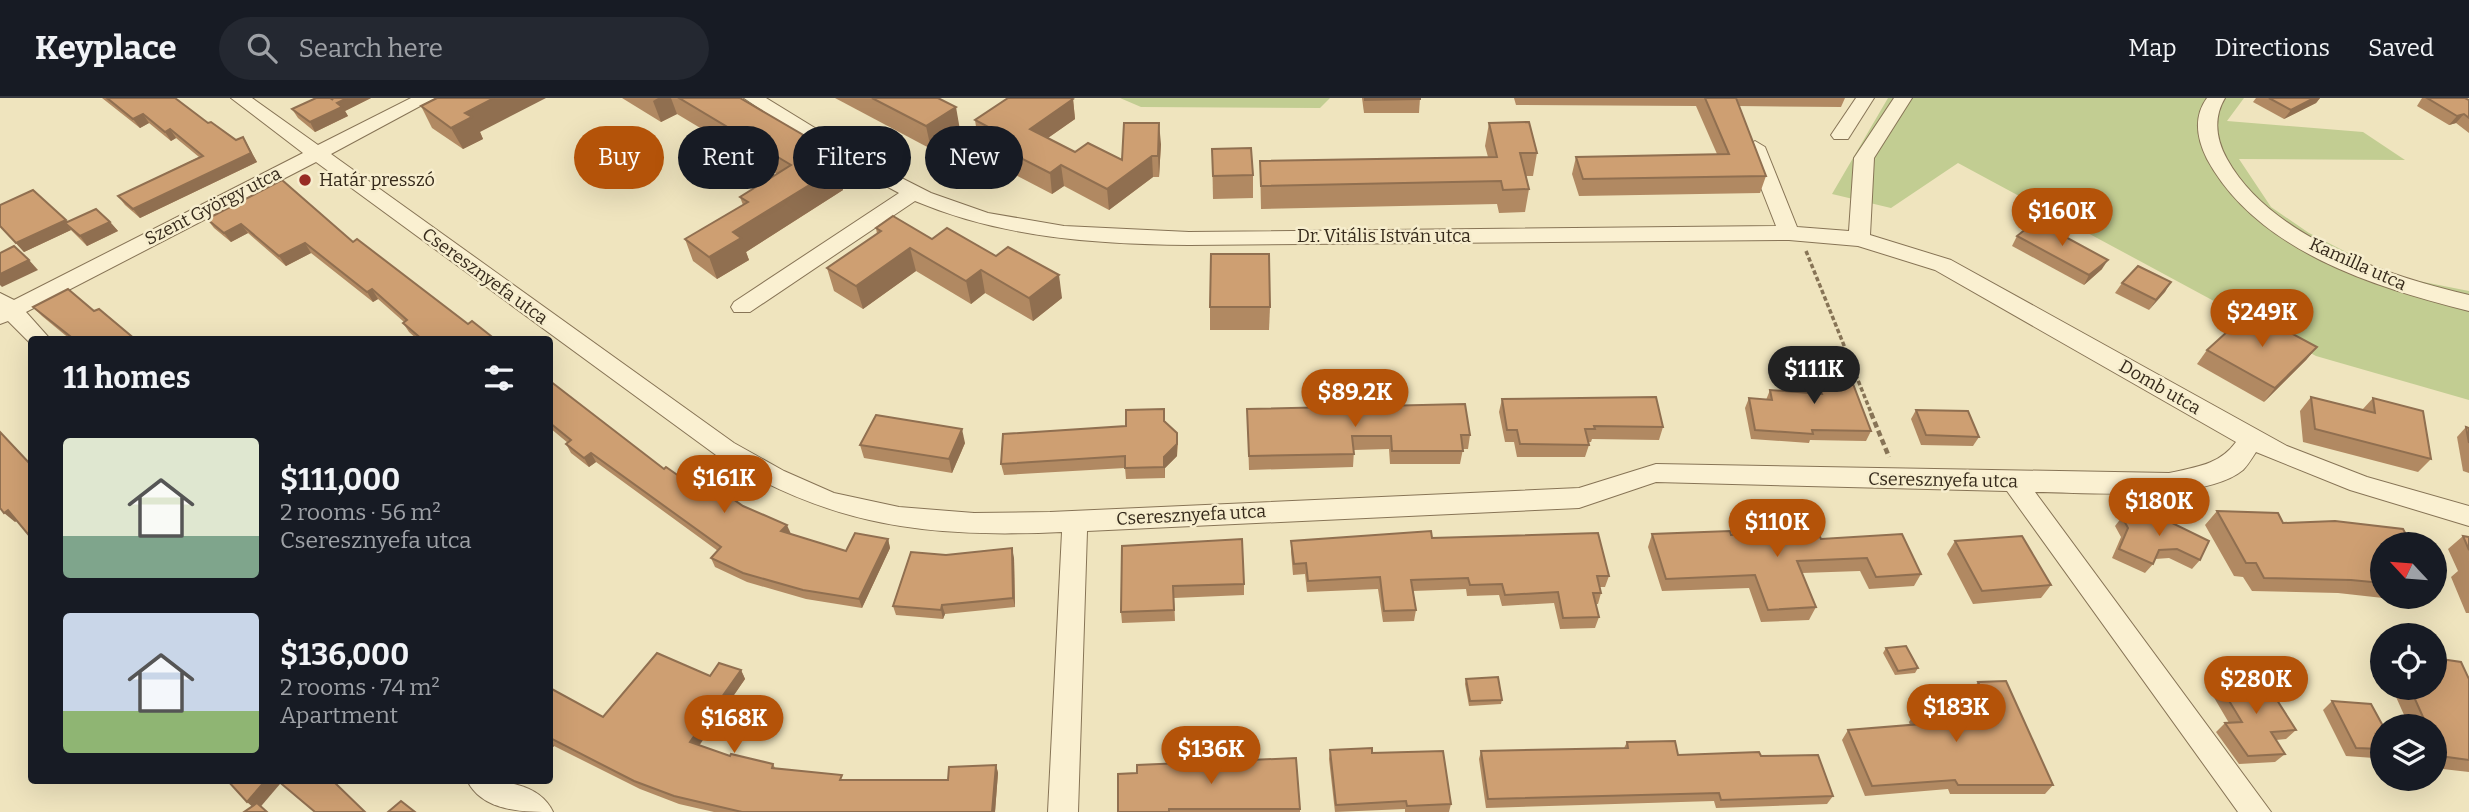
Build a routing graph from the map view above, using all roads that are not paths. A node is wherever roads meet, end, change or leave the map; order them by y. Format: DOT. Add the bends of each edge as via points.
graph roads {
  1 [pos="240,98"];
  2 [pos="426,98"];
  3 [pos="753,98"];
  4 [pos="1865,98"];
  5 [pos="1903,98"];
  6 [pos="2216,98"];
  7 [pos="1748,130"];
  8 [pos="1841,135"];
  9 [pos="315,154"];
  10 [pos="915,192"];
  11 [pos="1794,233"];
  12 [pos="1859,239"];
  13 [pos="2469,303"];
  14 [pos="742,307"];
  15 [pos="4,309"];
  16 [pos="35,336"];
  17 [pos="2252,440"];
  18 [pos="2014,482"];
  19 [pos="2469,516"];
  20 [pos="1075,521"];
  21 [pos="489,784"];
  22 [pos="538,812"];
  23 [pos="1063,812"];
  24 [pos="2256,812"];
  1 -- 9 [label="street, Cseresznyefa utca"];
  2 -- 9 [label="street, Szent György utca"];
  3 -- 10 [label="street, Dr. Vitális István utca" via="856,162"];
  4 -- 8 [label="street"];
  5 -- 12 [label="street" via="1864,158"];
  6 -- 13 [label="street, Kamilla utca" via="2207,126 2214,155 2262,211 2311,245 2350,264 2407,287"];
  7 -- 11 [label="street"];
  9 -- 15 [label="street, Szent György utca"];
  9 -- 20 [label="street, Cseresznyefa utca" via="725,449 793,488 829,502 914,518"];
  10 -- 11 [label="street, Dr. Vitális István utca" via="951,208 1016,226 1166,238"];
  10 -- 14 [label="street"];
  11 -- 12 [label="street, Dr. Vitális István utca"];
  12 -- 17 [label="street, Domb utca" via="1943,265"];
  15 -- 16 [label="street"];
  17 -- 18 [label="street, Cseresznyefa utca" via="2234,463 2195,479 2169,483"];
  17 -- 19 [label="street, Domb utca" via="2344,480"];
  18 -- 20 [label="street, Cseresznyefa utca" via="1656,473 1579,498"];
  18 -- 24 [label="street"];
  20 -- 23 [label="street"];
  21 -- 22 [label="street"];
}
